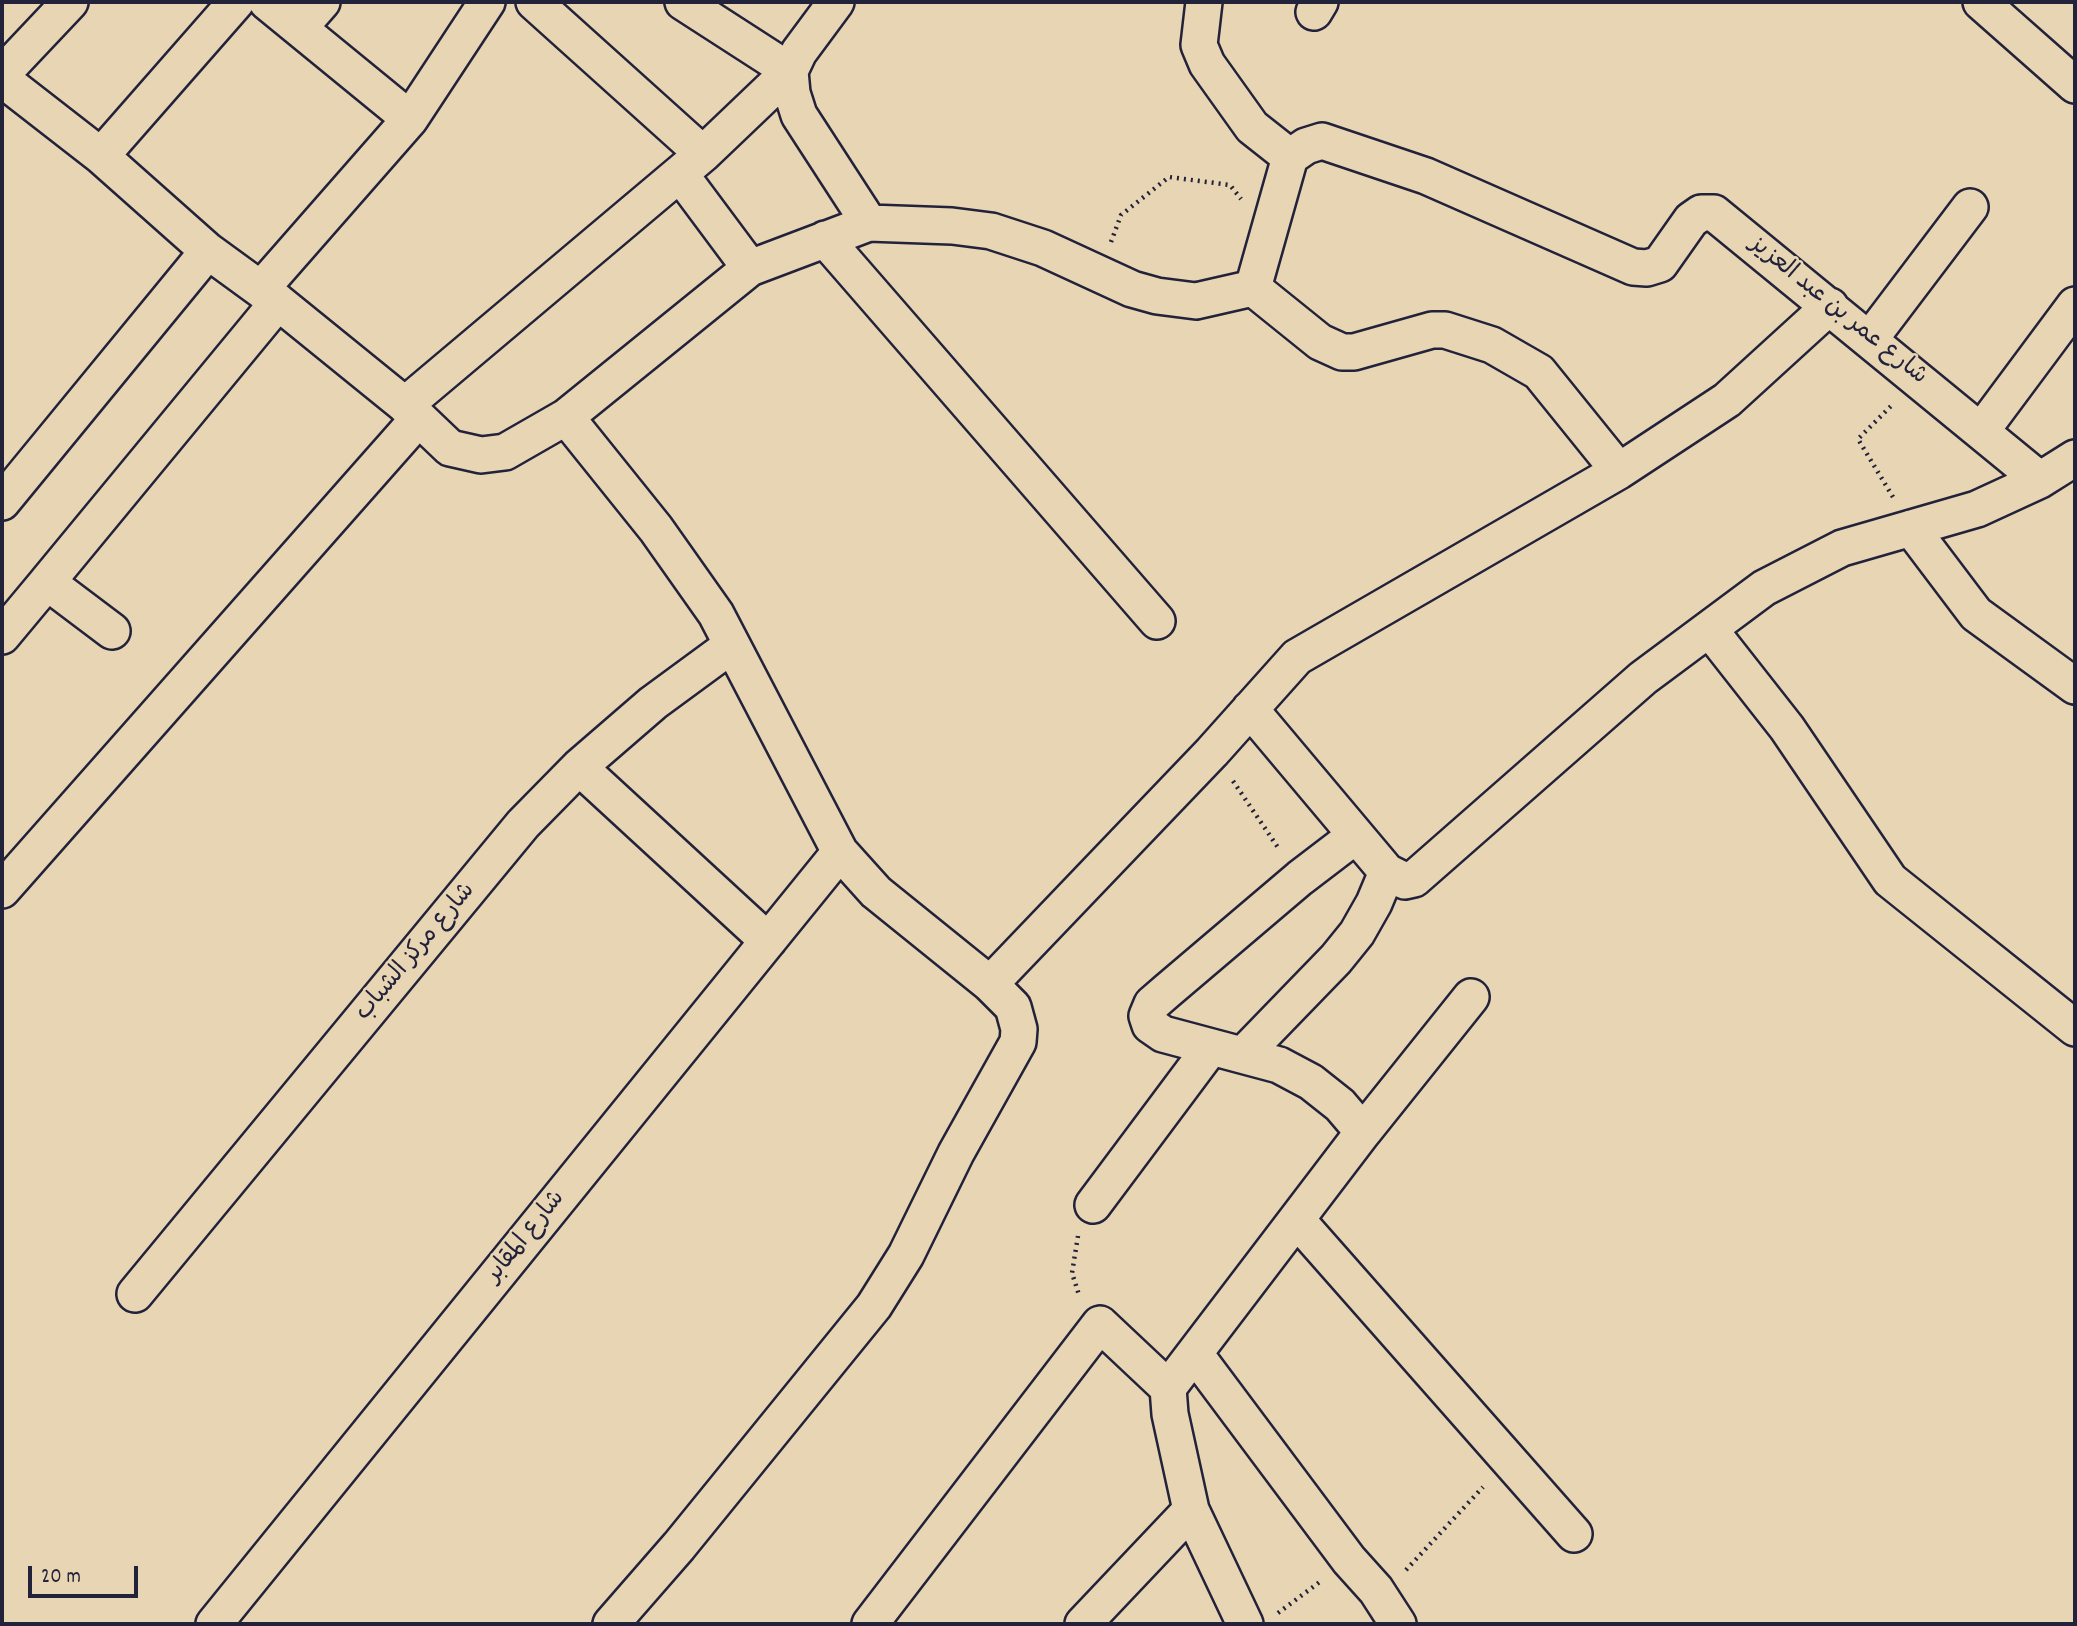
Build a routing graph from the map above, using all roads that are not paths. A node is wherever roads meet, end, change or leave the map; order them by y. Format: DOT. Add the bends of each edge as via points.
graph roads {
  1 [pos="70,2"];
  2 [pos="236,2"];
  3 [pos="267,2"];
  4 [pos="487,2"];
  5 [pos="534,2"];
  6 [pos="683,2"];
  7 [pos="836,2"];
  8 [pos="1204,2"];
  9 [pos="1981,2"];
  10 [pos="311,15"];
  11 [pos="790,72"];
  12 [pos="2,74"];
  13 [pos="2,79"];
  14 [pos="2075,85"];
  15 [pos="410,119"];
  16 [pos="101,156"];
  17 [pos="1290,157"];
  18 [pos="692,164"];
  19 [pos="1970,207"];
  20 [pos="869,223"];
  21 [pos="825,239"];
  22 [pos="208,251"];
  23 [pos="750,268"];
  24 [pos="1253,288"];
  25 [pos="269,295"];
  26 [pos="2075,305"];
  27 [pos="1830,306"];
  28 [pos="1870,338"];
  29 [pos="412,412"];
  30 [pos="566,417"];
  31 [pos="1982,430"];
  32 [pos="2075,458"];
  33 [pos="1619,471"];
  34 [pos="2040,480"];
  35 [pos="2,502"];
  36 [pos="1911,528"];
  37 [pos="47,582"];
  38 [pos="1157,621"];
  39 [pos="1710,630"];
  40 [pos="113,631"];
  41 [pos="2,636"];
  42 [pos="732,645"];
  43 [pos="2075,686"];
  44 [pos="1250,709"];
  45 [pos="579,767"];
  46 [pos="1355,836"];
  47 [pos="840,852"];
  48 [pos="1387,872"];
  49 [pos="2,890"];
  50 [pos="768,941"];
  51 [pos="990,984"];
  52 [pos="1471,998"];
  53 [pos="2075,1028"];
  54 [pos="1228,1051"];
  55 [pos="1363,1132"];
  56 [pos="1093,1205"];
  57 [pos="1297,1220"];
  58 [pos="135,1294"];
  59 [pos="1195,1354"];
  60 [pos="1168,1388"];
  61 [pos="1191,1510"];
  62 [pos="1574,1534"];
  63 [pos="1259,1620"];
  64 [pos="214,1624"];
  65 [pos="611,1624"];
  66 [pos="870,1624"];
  67 [pos="1083,1624"];
  68 [pos="1398,1624"];
  1 -- 12 [label="street"];
  2 -- 16 [label="street"];
  3 -- 10 [label="street"];
  4 -- 15 [label="street"];
  5 -- 18 [label="street"];
  6 -- 11 [label="street"];
  7 -- 11 [label="street"];
  8 -- 17 [label="street" via="1199,45 1208,64 1252,127"];
  9 -- 14 [label="street"];
  10 -- 15 [label="street"];
  11 -- 18 [label="street"];
  11 -- 20 [label="street" via="799,115"];
  13 -- 16 [label="street"];
  15 -- 25 [label="street"];
  16 -- 22 [label="street"];
  17 -- 24 [label="street"];
  17 -- 27 [label="street, شارع عمر بن عبد العزيز" via="1306,146 1332,142 1426,176 1633,267 1660,264 1691,220 1701,213 1714,213"];
  18 -- 23 [label="street"];
  18 -- 29 [label="street"];
  19 -- 28 [label="street"];
  20 -- 21 [label="street"];
  20 -- 24 [label="street" via="991,231 1043,248 1132,289 1180,300 1218,298"];
  21 -- 23 [label="street"];
  21 -- 38 [label="street"];
  22 -- 25 [label="street"];
  22 -- 35 [label="street"];
  23 -- 30 [label="street"];
  24 -- 33 [label="street" via="1320,342 1342,352 1432,330 1492,345 1539,372"];
  25 -- 29 [label="street"];
  25 -- 37 [label="street"];
  26 -- 31 [label="street"];
  27 -- 28 [label="street, شارع عمر بن عبد العزيز"];
  27 -- 33 [label="street" via="1727,400"];
  28 -- 31 [label="street, شارع عمر بن عبد العزيز"];
  29 -- 30 [label="street" via="450,447 481,455 505,452"];
  29 -- 49 [label="street"];
  30 -- 42 [label="street" via="688,574"];
  31 -- 34 [label="street, شارع عمر بن عبد العزيز"];
  32 -- 34 [label="street"];
  33 -- 44 [label="street" via="1327,637 1297,657"];
  34 -- 36 [label="street" via="1977,509"];
  36 -- 39 [label="street" via="1842,548 1763,588"];
  36 -- 43 [label="street" via="1976,614"];
  37 -- 40 [label="street"];
  37 -- 41 [label="street"];
  39 -- 48 [label="street" via="1643,678 1422,874 1405,881"];
  39 -- 53 [label="street" via="1787,728 1890,880"];
  42 -- 45 [label="street, شارع مركز الشباب" via="653,703"];
  42 -- 47 [label="street"];
  44 -- 46 [label="street"];
  44 -- 51 [label="street"];
  45 -- 50 [label="street"];
  45 -- 58 [label="street, شارع مركز الشباب" via="523,824"];
  46 -- 48 [label="street"];
  46 -- 54 [label="street" via="1149,1010 1147,1021 1155,1030"];
  47 -- 50 [label="street, شارع المقابر"];
  47 -- 51 [label="street" via="876,892"];
  48 -- 54 [label="street" via="1350,941"];
  50 -- 64 [label="street, شارع المقابر"];
  51 -- 65 [label="street" via="1017,1016 1018,1042 906,1255 874,1306"];
  52 -- 55 [label="street"];
  54 -- 55 [label="street" via="1279,1065 1311,1082 1340,1105"];
  54 -- 56 [label="street"];
  55 -- 57 [label="street"];
  57 -- 59 [label="street"];
  57 -- 62 [label="street"];
  59 -- 60 [label="street"];
  59 -- 68 [label="street"];
  60 -- 61 [label="street"];
  60 -- 66 [label="street" via="1100,1324"];
  61 -- 63 [label="street"];
  61 -- 67 [label="street"];
}
